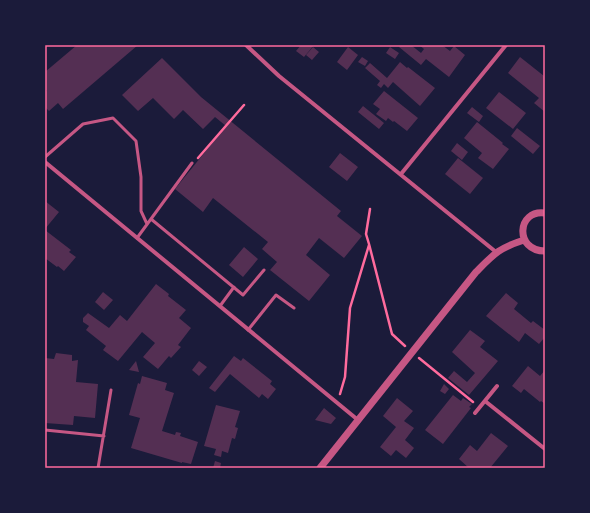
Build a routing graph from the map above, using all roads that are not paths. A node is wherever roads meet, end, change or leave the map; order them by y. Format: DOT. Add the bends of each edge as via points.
graph roads {
  1 [pos="246,45"];
  2 [pos="506,45"];
  3 [pos="45,157"];
  4 [pos="45,162"];
  5 [pos="192,163"];
  6 [pos="401,174"];
  7 [pos="545,213"];
  8 [pos="151,219"];
  9 [pos="147,224"];
  10 [pos="137,238"];
  11 [pos="524,240"];
  12 [pos="545,251"];
  13 [pos="496,252"];
  14 [pos="264,270"];
  15 [pos="234,287"];
  16 [pos="220,306"];
  17 [pos="294,308"];
  18 [pos="248,330"];
  19 [pos="497,386"];
  20 [pos="111,390"];
  21 [pos="485,401"];
  22 [pos="475,413"];
  23 [pos="358,420"];
  24 [pos="45,430"];
  25 [pos="104,436"];
  26 [pos="545,449"];
  27 [pos="98,468"];
  28 [pos="320,468"];
  1 -- 6 [label="street" via="279,76"];
  2 -- 6 [label="street"];
  3 -- 9 [label="lane" via="84,124 113,118 136,141 141,177 141,212"];
  4 -- 10 [label="street"];
  5 -- 8 [label="lane"];
  6 -- 13 [label="street"];
  7 -- 11 [label="street" via="530,216 524,223"];
  8 -- 9 [label="lane"];
  8 -- 15 [label="lane"];
  9 -- 10 [label="lane"];
  10 -- 16 [label="street"];
  11 -- 12 [label="street" via="532,249"];
  11 -- 13 [label="street"];
  13 -- 23 [label="street" via="476,272"];
  14 -- 15 [label="lane" via="243,295"];
  15 -- 16 [label="lane"];
  16 -- 18 [label="street"];
  17 -- 18 [label="lane" via="276,294"];
  18 -- 23 [label="street"];
  19 -- 21 [label="street"];
  20 -- 25 [label="lane"];
  21 -- 22 [label="street"];
  21 -- 26 [label="street"];
  23 -- 28 [label="street"];
  24 -- 25 [label="lane"];
  25 -- 27 [label="lane"];
}
